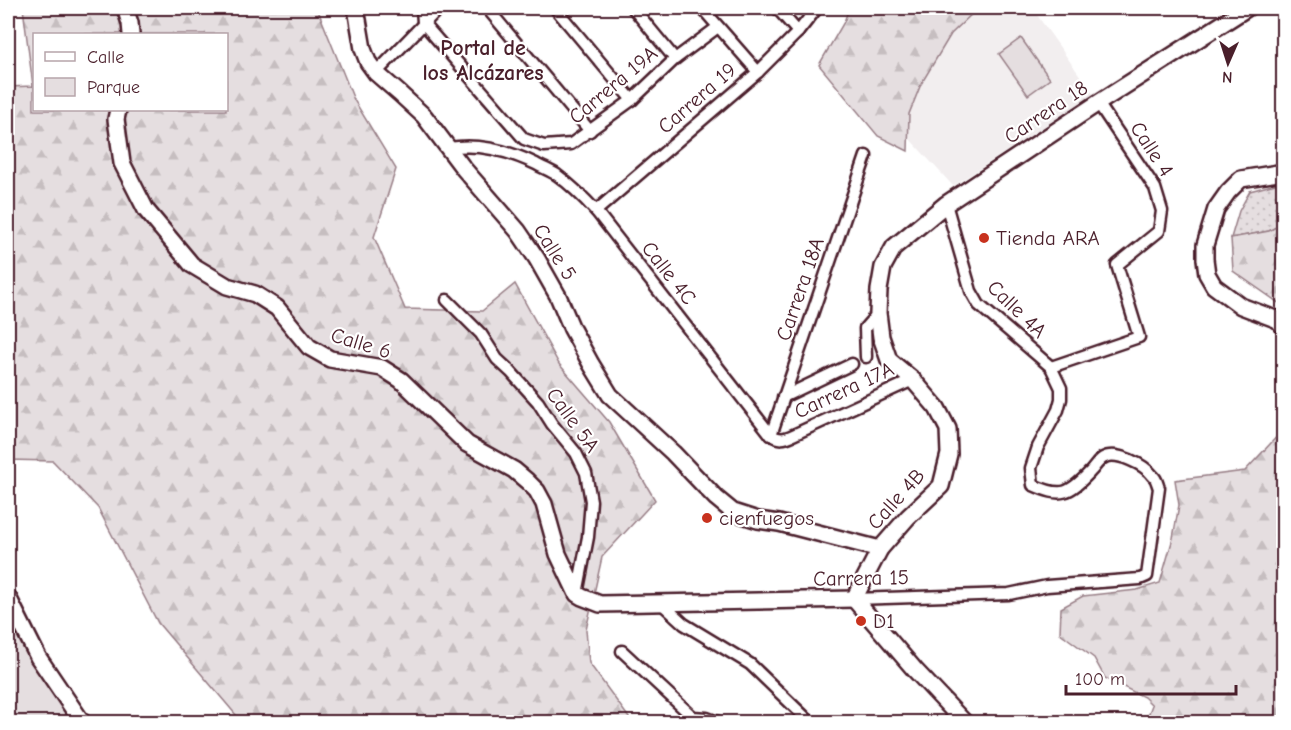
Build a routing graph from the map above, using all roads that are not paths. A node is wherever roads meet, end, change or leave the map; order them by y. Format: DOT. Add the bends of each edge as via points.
graph roads {
  1 [pos="125,8"];
  2 [pos="356,8"];
  3 [pos="422,8"];
  4 [pos="439,8"];
  5 [pos="487,8"];
  6 [pos="555,8"];
  7 [pos="633,8"];
  8 [pos="702,8"];
  9 [pos="777,8"];
  10 [pos="817,8"];
  11 [pos="1247,8"];
  12 [pos="423,23"];
  13 [pos="718,27"];
  14 [pos="798,32"];
  15 [pos="131,33"];
  16 [pos="675,59"];
  17 [pos="758,72"];
  18 [pos="376,73"];
  19 [pos="632,100"];
  20 [pos="1098,103"];
  21 [pos="118,111"];
  22 [pos="590,132"];
  23 [pos="449,148"];
  24 [pos="866,156"];
  25 [pos="1284,172"];
  26 [pos="946,204"];
  27 [pos="596,211"];
  28 [pos="883,267"];
  29 [pos="447,300"];
  30 [pos="878,314"];
  31 [pos="1284,327"];
  32 [pos="866,357"];
  33 [pos="852,364"];
  34 [pos="1051,368"];
  35 [pos="912,380"];
  36 [pos="783,397"];
  37 [pos="771,435"];
  38 [pos="880,549"];
  39 [pos="577,594"];
  40 [pos="8,597"];
  41 [pos="854,599"];
  42 [pos="660,602"];
  43 [pos="622,651"];
  44 [pos="82,723"];
  45 [pos="718,723"];
  46 [pos="810,723"];
  47 [pos="964,723"];
  1 -- 15 [label="street"];
  2 -- 18 [label="street, Calle 5" via="363,49"];
  3 -- 12 [label="street"];
  4 -- 12 [label="street"];
  5 -- 22 [label="street"];
  6 -- 19 [label="street"];
  7 -- 16 [label="street"];
  8 -- 13 [label="street"];
  9 -- 14 [label="street"];
  10 -- 14 [label="street, Carrera 19"];
  11 -- 20 [label="street, Carrera 18"];
  12 -- 18 [label="street"];
  12 -- 22 [label="street, Carrera 19A" via="524,139 544,146 571,144"];
  13 -- 16 [label="street, Carrera 19A"];
  13 -- 17 [label="street"];
  14 -- 17 [label="street, Carrera 19"];
  16 -- 19 [label="street, Carrera 19A"];
  17 -- 27 [label="street, Carrera 19"];
  18 -- 23 [label="street, Calle 5" via="424,116"];
  19 -- 22 [label="street, Carrera 19A"];
  20 -- 26 [label="street, Carrera 18"];
  20 -- 34 [label="street, Calle 4" via="1155,188 1161,221 1159,231 1117,265 1139,337"];
  21 -- 39 [label="street, Calle 6" via="122,163 146,210 192,265 277,308 309,347 330,359 382,368 401,380 467,444 527,481 544,504 558,554"];
  23 -- 27 [label="street, Calle 4C" via="497,149 517,155 556,174"];
  23 -- 38 [label="street, Calle 5" via="537,259 610,395 674,453 716,498 733,512 758,520"];
  24 -- 36 [label="street, Carrera 18A"];
  25 -- 31 [label="street" via="1241,179 1228,192 1216,209 1205,245 1205,259 1214,286 1241,306 1278,320"];
  26 -- 28 [label="street, Carrera 18" via="894,247"];
  26 -- 34 [label="street, Calle 4A" via="970,291 979,305"];
  27 -- 37 [label="street, Calle 4C"];
  28 -- 30 [label="street, Calle 4B"];
  29 -- 39 [label="street, Calle 5A" via="538,402 586,473 591,501"];
  30 -- 32 [label="street" via="865,328"];
  30 -- 35 [label="street, Calle 4B" via="890,360"];
  33 -- 36 [label="street"];
  34 -- 41 [label="street, Carrera 15" via="1061,388 1061,399 1031,468 1033,485 1048,492 1066,492 1103,458 1112,455 1146,468 1156,478 1159,489 1147,576 1047,586 1009,594"];
  35 -- 37 [label="street, Carrera 17A" via="783,439"];
  35 -- 38 [label="street, Calle 4B" via="937,408 948,429 949,454 941,486"];
  36 -- 37 [label="street, Carrera 18A"];
  38 -- 41 [label="street, Calle 4B"];
  39 -- 42 [label="street, Carrera 15" via="600,604"];
  40 -- 44 [label="street" via="38,657"];
  41 -- 42 [label="street, Carrera 15"];
  41 -- 47 [label="street"];
  42 -- 46 [label="street" via="684,624 750,664"];
  43 -- 45 [label="street" via="693,717"];
}
